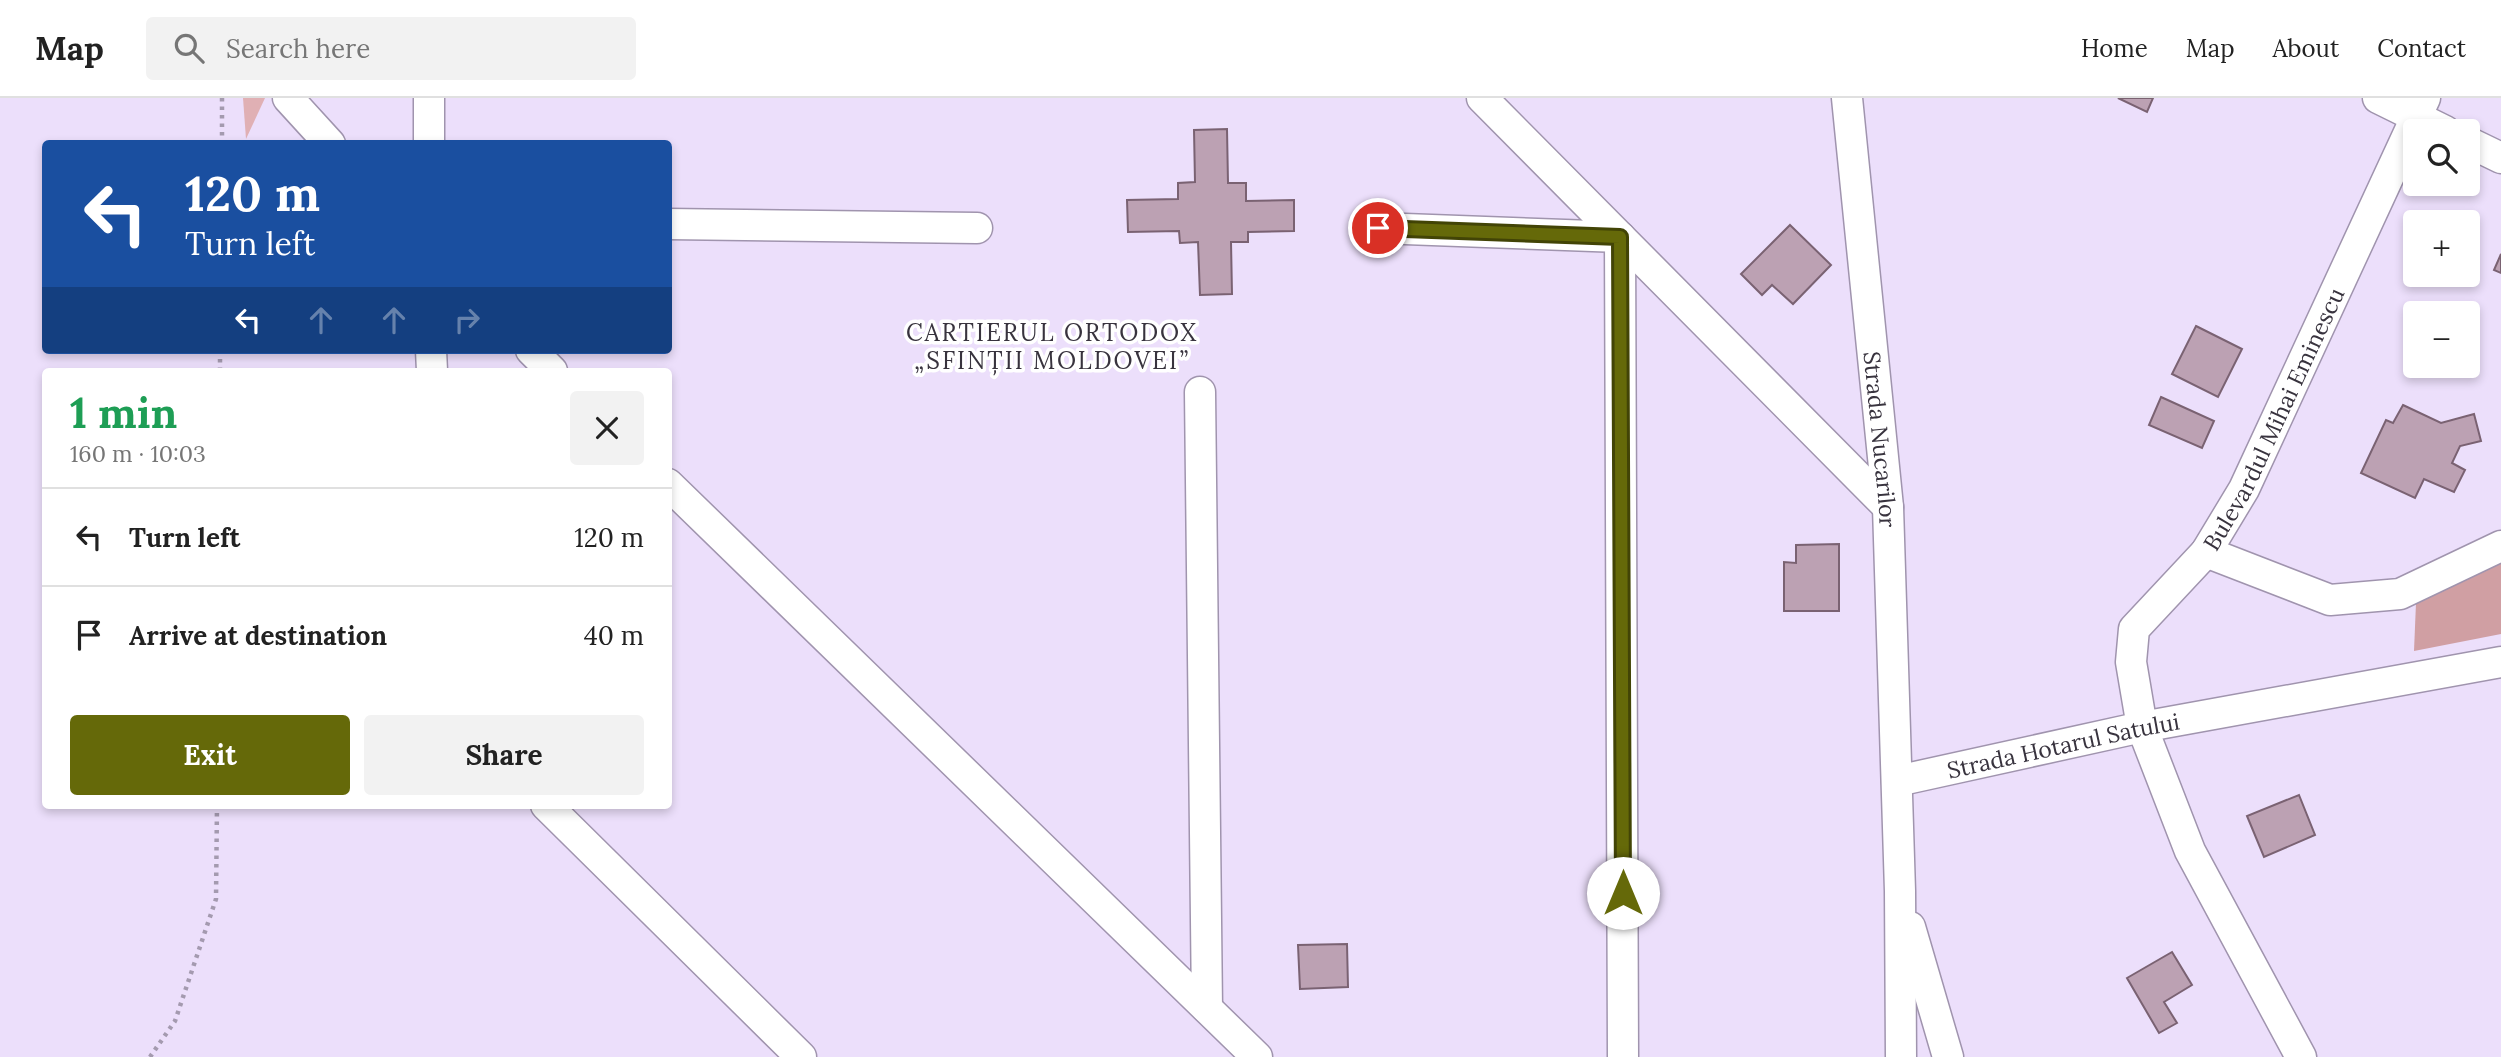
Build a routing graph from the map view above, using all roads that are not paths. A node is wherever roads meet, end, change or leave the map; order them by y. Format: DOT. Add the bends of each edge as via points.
graph roads {
  1 [pos="288,98"];
  2 [pos="429,98"];
  3 [pos="1482,98"];
  4 [pos="1847,98"];
  5 [pos="2378,98"];
  6 [pos="2421,108"];
  7 [pos="326,140"];
  8 [pos="429,140"];
  9 [pos="2480,148"];
  10 [pos="2501,158"];
  11 [pos="672,224"];
  12 [pos="977,228"];
  13 [pos="1378,228"];
  14 [pos="1620,237"];
  15 [pos="535,354"];
  16 [pos="549,368"];
  17 [pos="1200,392"];
  18 [pos="672,488"];
  19 [pos="1888,507"];
  20 [pos="2501,546"];
  21 [pos="2206,552"];
  22 [pos="2501,662"];
  23 [pos="2142,727"];
  24 [pos="1897,781"];
  25 [pos="550,809"];
  26 [pos="1900,891"];
  27 [pos="1207,1008"];
  28 [pos="802,1057"];
  29 [pos="1257,1057"];
  30 [pos="1623,1057"];
  31 [pos="1901,1057"];
  32 [pos="1948,1057"];
  33 [pos="2301,1057"];
  1 -- 7 [label="street"];
  2 -- 8 [label="street"];
  3 -- 14 [label="street"];
  4 -- 19 [label="street, Strada Nucarilor"];
  5 -- 6 [label="street"];
  6 -- 21 [label="street, Bulevardul Mihai Eminescu" via="2245,489"];
  9 -- 10 [label="street"];
  11 -- 12 [label="street"];
  13 -- 14 [label="street"];
  14 -- 19 [label="street"];
  14 -- 30 [label="street"];
  15 -- 16 [label="street"];
  17 -- 27 [label="street"];
  18 -- 27 [label="street"];
  19 -- 24 [label="street, Strada Nucarilor"];
  20 -- 21 [label="street" via="2400,594 2330,600"];
  21 -- 23 [label="street, Bulevardul Mihai Eminescu" via="2134,629 2131,662"];
  22 -- 23 [label="street, Strada Hotarul Satului"];
  23 -- 24 [label="street, Strada Hotarul Satului"];
  23 -- 33 [label="street, Bulevardul Mihai Eminescu" via="2190,851"];
  24 -- 26 [label="street"];
  25 -- 28 [label="street"];
  26 -- 31 [label="street"];
  26 -- 32 [label="street"];
  27 -- 29 [label="street"];
}
